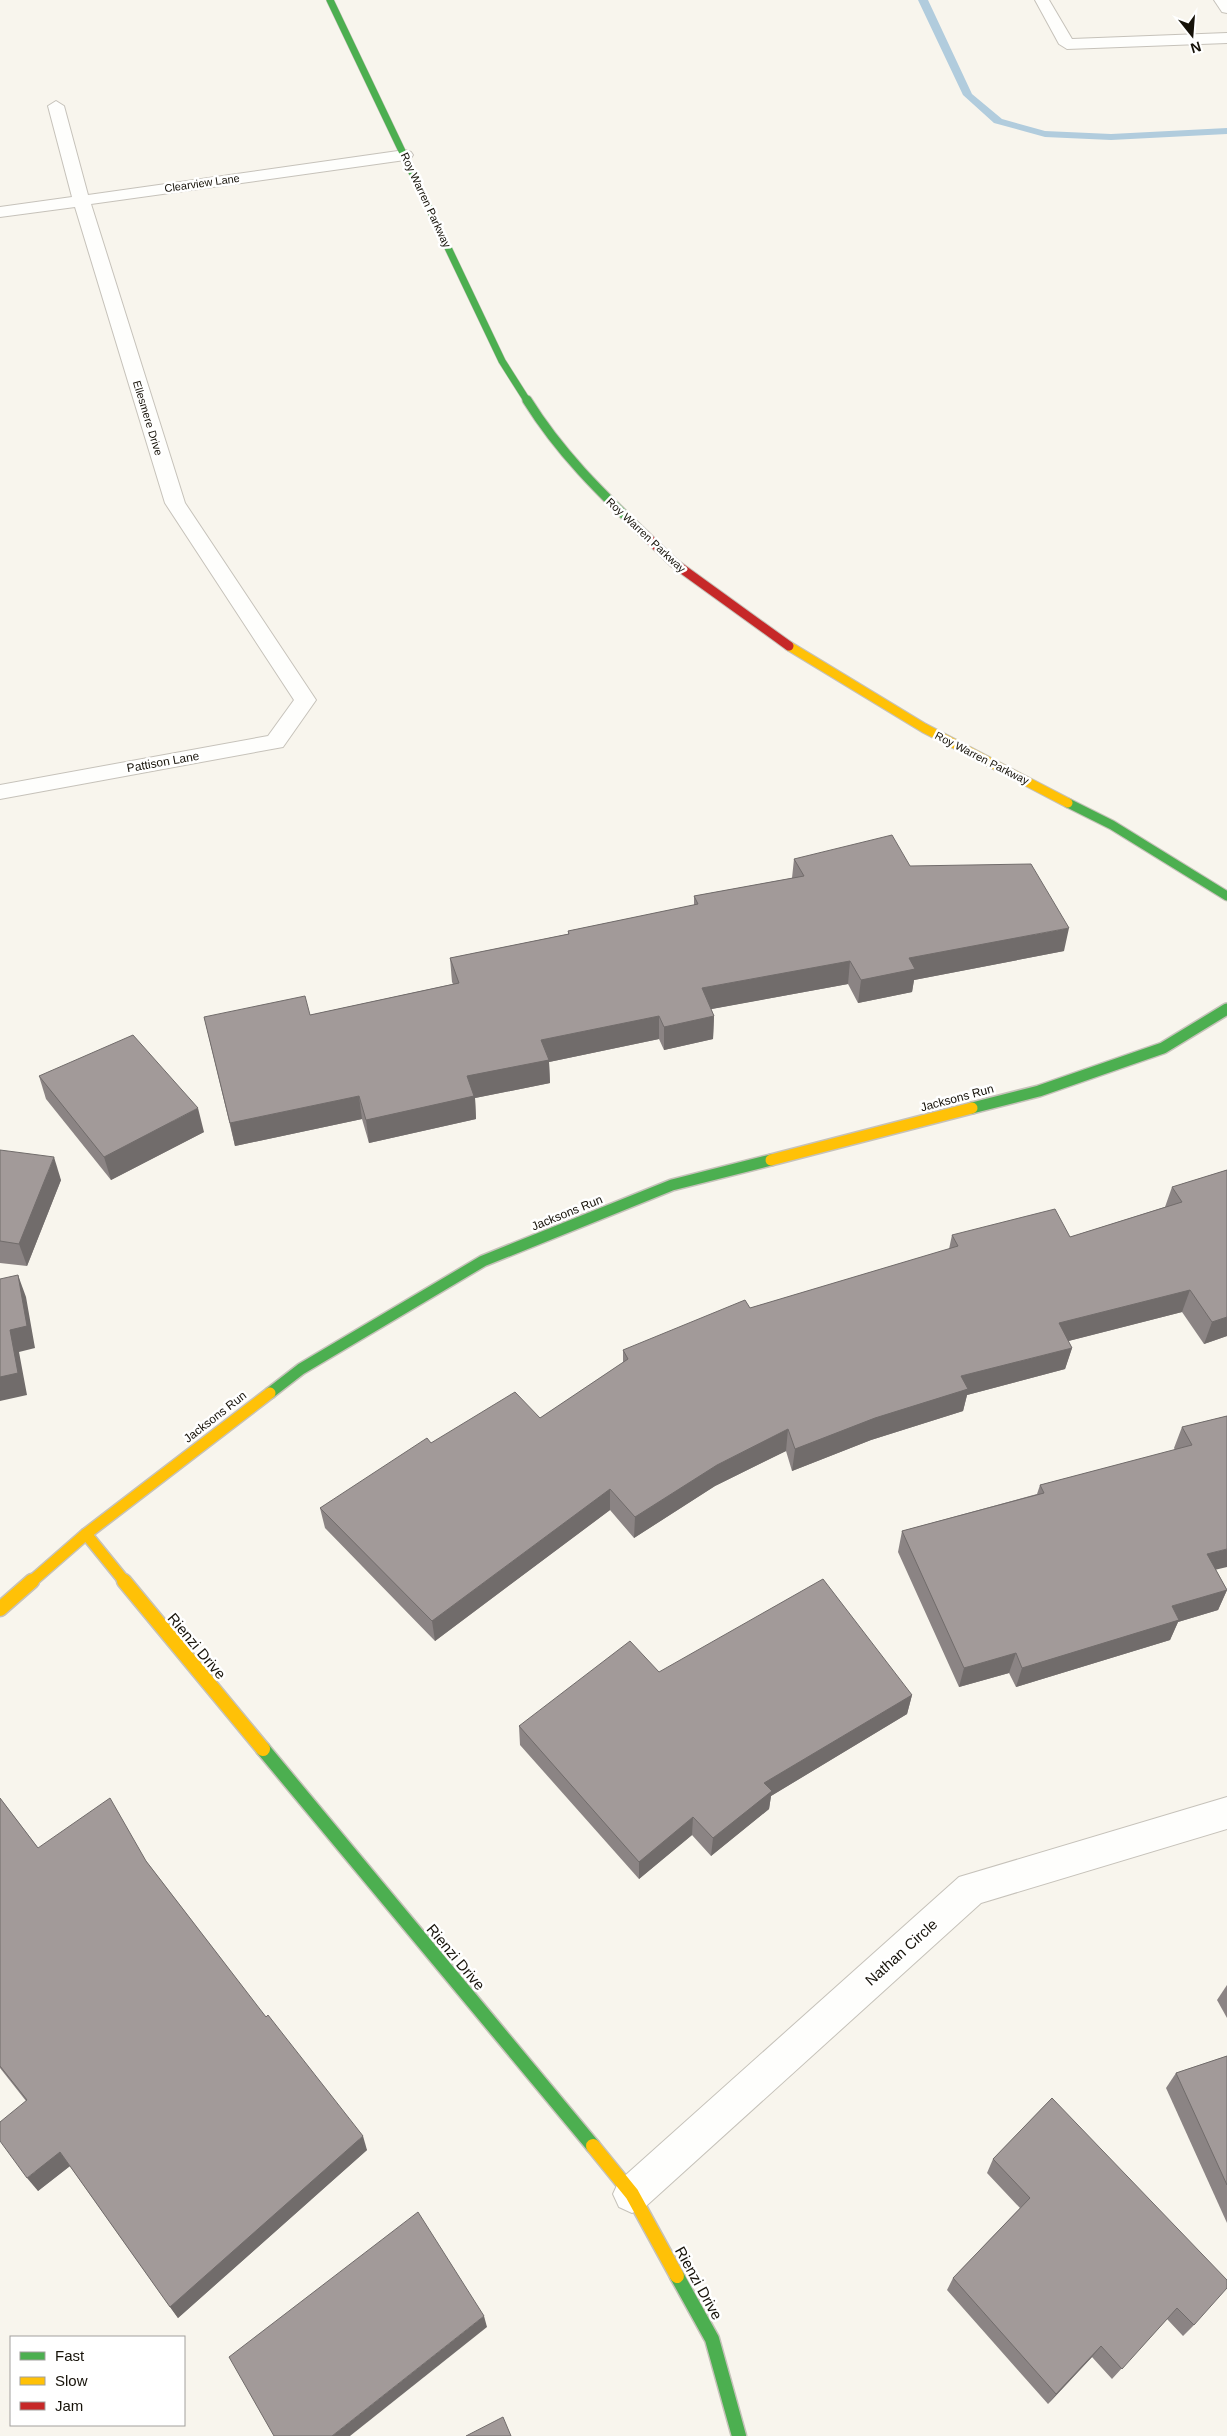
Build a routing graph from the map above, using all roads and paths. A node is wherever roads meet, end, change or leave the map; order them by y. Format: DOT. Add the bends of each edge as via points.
graph roads {
  1 [pos="330,0"];
  2 [pos="1042,0"];
  3 [pos="1221,0"];
  4 [pos="1227,9"];
  5 [pos="1227,38"];
  6 [pos="56,106"];
  7 [pos="405,155"];
  8 [pos="81,200"];
  9 [pos="0,212"];
  10 [pos="305,700"];
  11 [pos="0,792"];
  12 [pos="1227,896"];
  13 [pos="1227,1009"];
  14 [pos="86,1534"];
  15 [pos="0,1609"];
  16 [pos="1227,1813"];
  17 [pos="632,2194"];
  18 [pos="740,2436"];
  1 -- 7 [label="street, Roy Warren Parkway"];
  2 -- 5 [label="street" via="1067,44"];
  3 -- 4 [label="street"];
  6 -- 8 [label="street, Ellesmere Drive"];
  7 -- 8 [label="street, Clearview Lane"];
  7 -- 12 [label="street, Roy Warren Parkway" via="502,361 543,426 588,481 674,563 787,645 916,723 1112,825"];
  8 -- 9 [label="street, Clearview Lane"];
  8 -- 10 [label="street, Ellesmere Drive" via="175,503"];
  10 -- 11 [label="street, Pattison Lane" via="275,742"];
  13 -- 14 [label="street, Jacksons Run" via="1163,1048 1039,1091 672,1185 483,1261 301,1368"];
  14 -- 15 [label="street, Jacksons Run"];
  14 -- 17 [label="street, Rienzi Drive"];
  16 -- 17 [label="street, Nathan Circle" via="972,1889"];
  17 -- 18 [label="street, Rienzi Drive" via="712,2339"];
}
